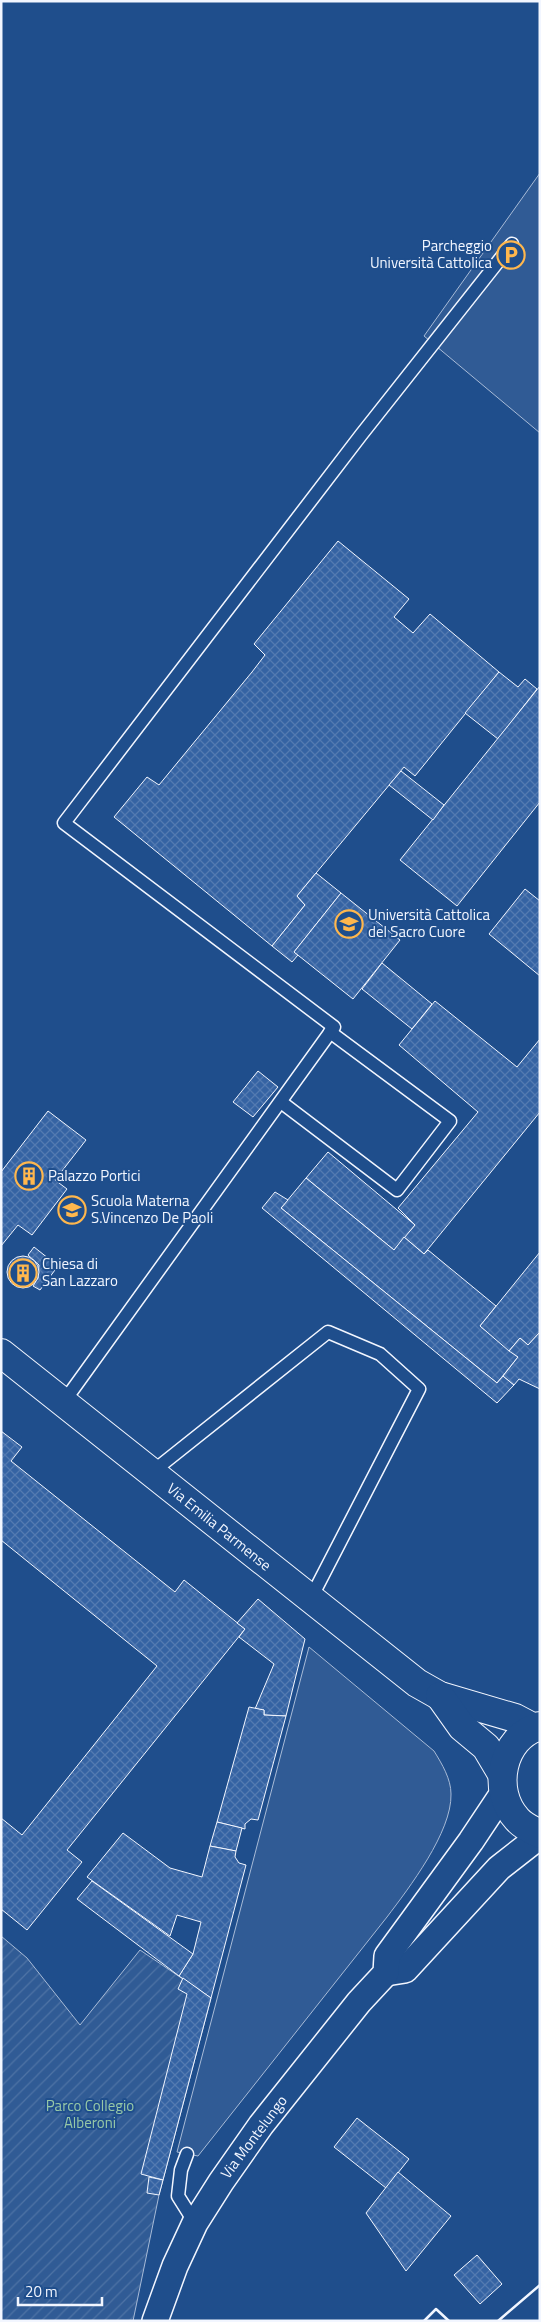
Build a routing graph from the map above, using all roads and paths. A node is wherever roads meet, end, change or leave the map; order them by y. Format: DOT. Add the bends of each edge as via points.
graph roads {
  1 [pos="512,244"];
  2 [pos="332,1030"];
  3 [pos="280,1102"];
  4 [pos="1,1353"];
  5 [pos="63,1402"];
  6 [pos="151,1473"];
  7 [pos="310,1600"];
  8 [pos="440,1696"];
  9 [pos="537,1727"];
  10 [pos="503,1783"];
  11 [pos="540,1835"];
  12 [pos="386,1973"];
  13 [pos="187,2154"];
  14 [pos="195,2224"];
  15 [pos="155,2321"];
  1 -- 2 [label="lane" via="360,435 64,823"];
  2 -- 3 [label="lane"];
  2 -- 3 [label="lane" via="450,1121 397,1190"];
  3 -- 5 [label="lane"];
  4 -- 5 [label="main road, Via Emilia Parmense"];
  5 -- 6 [label="main road, Via Emilia Parmense"];
  6 -- 7 [label="main road, Via Emilia Parmense"];
  6 -- 7 [label="lane" via="328,1332 380,1354 420,1389"];
  7 -- 8 [label="main road, Via Emilia Parmense" via="416,1682"];
  8 -- 9 [label="main road, Via Emilia Parmense"];
  8 -- 10 [label="main road, Via Emilia Parmense" via="462,1727 486,1747"];
  9 -- 10 [label="main road, Via Emilia Parmense" via="512,1747 505,1760"];
  10 -- 11 [label="main road, Via Emilia Parmense" via="508,1806 517,1819"];
  10 -- 12 [label="street, Via Montelungo" via="476,1834 387,1956"];
  11 -- 12 [label="street, Via Montelungo" via="499,1868 405,1970"];
  12 -- 14 [label="street, Via Montelungo" via="359,2002 261,2126"];
  13 -- 14 [label="lane" via="181,2170 178,2196"];
  14 -- 15 [label="street, Via Montelungo"];
}
